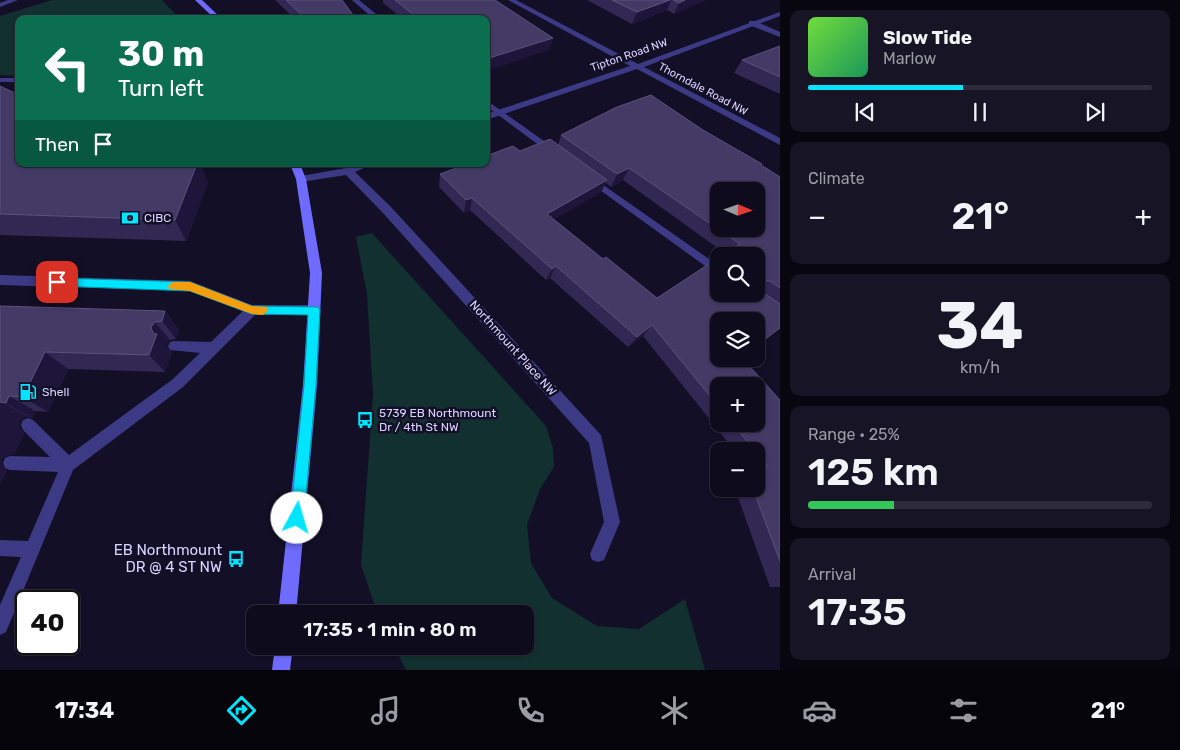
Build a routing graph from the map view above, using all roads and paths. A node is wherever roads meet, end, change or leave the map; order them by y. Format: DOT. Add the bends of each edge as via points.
graph roads {
  1 [pos="15,0"];
  2 [pos="198,0"];
  3 [pos="355,0"];
  4 [pos="511,0"];
  5 [pos="0,5"];
  6 [pos="780,14"];
  7 [pos="215,15"];
  8 [pos="374,15"];
  9 [pos="752,23"];
  10 [pos="780,35"];
  11 [pos="636,67"];
  12 [pos="0,80"];
  13 [pos="15,80"];
  14 [pos="490,105"];
  15 [pos="498,112"];
  16 [pos="490,115"];
  17 [pos="780,142"];
  18 [pos="565,161"];
  19 [pos="296,167"];
  20 [pos="358,167"];
  21 [pos="348,171"];
  22 [pos="582,172"];
  23 [pos="301,180"];
  24 [pos="710,265"];
  25 [pos="0,280"];
  26 [pos="252,310"];
  27 [pos="314,310"];
  28 [pos="174,346"];
  29 [pos="213,348"];
  30 [pos="28,425"];
  31 [pos="10,463"];
  32 [pos="68,465"];
  33 [pos="0,548"];
  34 [pos="32,550"];
  35 [pos="598,554"];
  36 [pos="288,605"];
  37 [pos="0,626"];
  38 [pos="283,655"];
  39 [pos="281,670"];
  1 -- 5 [label="street"];
  2 -- 7 [label="street"];
  3 -- 8 [label="street"];
  4 -- 11 [label="street, Thorndale Road NW"];
  6 -- 9 [label="street, Tipton Road NW"];
  9 -- 10 [label="street"];
  9 -- 11 [label="street, Tipton Road NW"];
  11 -- 15 [label="street, Tipton Road NW"];
  11 -- 17 [label="street, Thorndale Road NW"];
  12 -- 13 [label="street"];
  14 -- 15 [label="street"];
  15 -- 16 [label="street, Tipton Road NW"];
  15 -- 18 [label="street"];
  19 -- 23 [label="street"];
  20 -- 21 [label="street"];
  21 -- 23 [label="street"];
  21 -- 35 [label="street, Northmount Place NW" via="394,217 596,440 612,522"];
  22 -- 24 [label="street"];
  23 -- 27 [label="street" via="316,272"];
  25 -- 26 [label="street" via="190,286"];
  26 -- 27 [label="street"];
  26 -- 29 [label="street"];
  27 -- 36 [label="street" via="310,385"];
  28 -- 29 [label="street"];
  29 -- 32 [label="street" via="178,383"];
  30 -- 32 [label="street"];
  31 -- 32 [label="street"];
  32 -- 34 [label="street"];
  33 -- 34 [label="street"];
  34 -- 37 [label="street"];
  38 -- 39 [label="street"];
}
